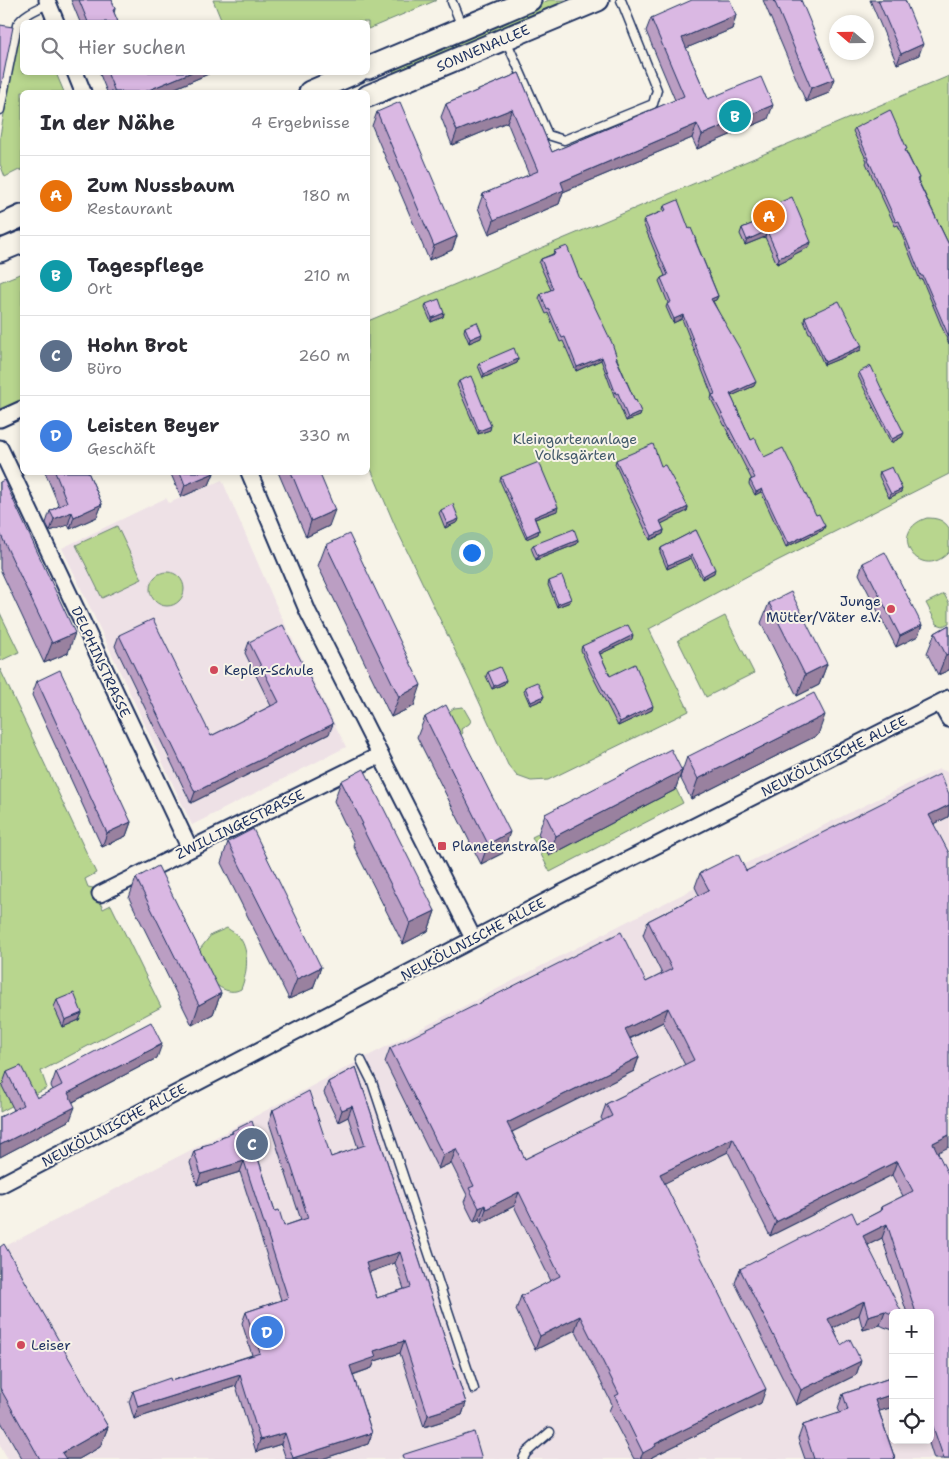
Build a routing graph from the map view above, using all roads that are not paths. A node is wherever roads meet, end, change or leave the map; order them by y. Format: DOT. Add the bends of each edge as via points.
graph roads {
  1 [pos="530,0"];
  2 [pos="598,0"];
  3 [pos="621,0"];
  4 [pos="47,2"];
  5 [pos="452,2"];
  6 [pos="20,20"];
  7 [pos="20,20"];
  8 [pos="55,20"];
  9 [pos="462,28"];
  10 [pos="505,38"];
  11 [pos="370,67"];
  12 [pos="76,75"];
  13 [pos="350,75"];
  14 [pos="82,90"];
  15 [pos="315,90"];
  16 [pos="370,95"];
  17 [pos="0,110"];
  18 [pos="20,217"];
  19 [pos="0,226"];
  20 [pos="20,243"];
  21 [pos="0,252"];
  22 [pos="20,410"];
  23 [pos="0,419"];
  24 [pos="0,448"];
  25 [pos="249,475"];
  26 [pos="6,477"];
  27 [pos="944,701"];
  28 [pos="949,719"];
  29 [pos="380,755"];
  30 [pos="190,849"];
  31 [pos="100,894"];
  32 [pos="473,938"];
  33 [pos="361,1060"];
  34 [pos="0,1185"];
  35 [pos="474,1389"];
  36 [pos="550,1432"];
  37 [pos="523,1459"];
  1 -- 9 [label="main road, SONNENALLEE"];
  2 -- 10 [label="main road, SONNENALLEE"];
  3 -- 10 [label="lane" via="657,90 653,104 564,140 548,135"];
  4 -- 6 [label="lane"];
  4 -- 8 [label="street"];
  5 -- 9 [label="lane"];
  7 -- 17 [label="lane"];
  9 -- 11 [label="main road, SONNENALLEE"];
  10 -- 16 [label="main road, SONNENALLEE"];
  12 -- 14 [label="street"];
  13 -- 15 [label="main road"];
  18 -- 19 [label="main road"];
  20 -- 21 [label="main road"];
  22 -- 23 [label="street"];
  24 -- 26 [label="street, DELPHINSTRASSE"];
  25 -- 29 [label="street" via="308,612"];
  26 -- 30 [label="street, DELPHINSTRASSE"];
  27 -- 28 [label="street"];
  27 -- 32 [label="street, NEUKÖLLNISCHE ALLEE"];
  29 -- 30 [label="street, ZWILLINGESTRASSE"];
  29 -- 32 [label="street"];
  30 -- 31 [label="street, ZWILLINGESTRASSE"];
  32 -- 34 [label="street, NEUKÖLLNISCHE ALLEE"];
  33 -- 35 [label="lane" via="372,1082"];
  36 -- 37 [label="lane"];
}
